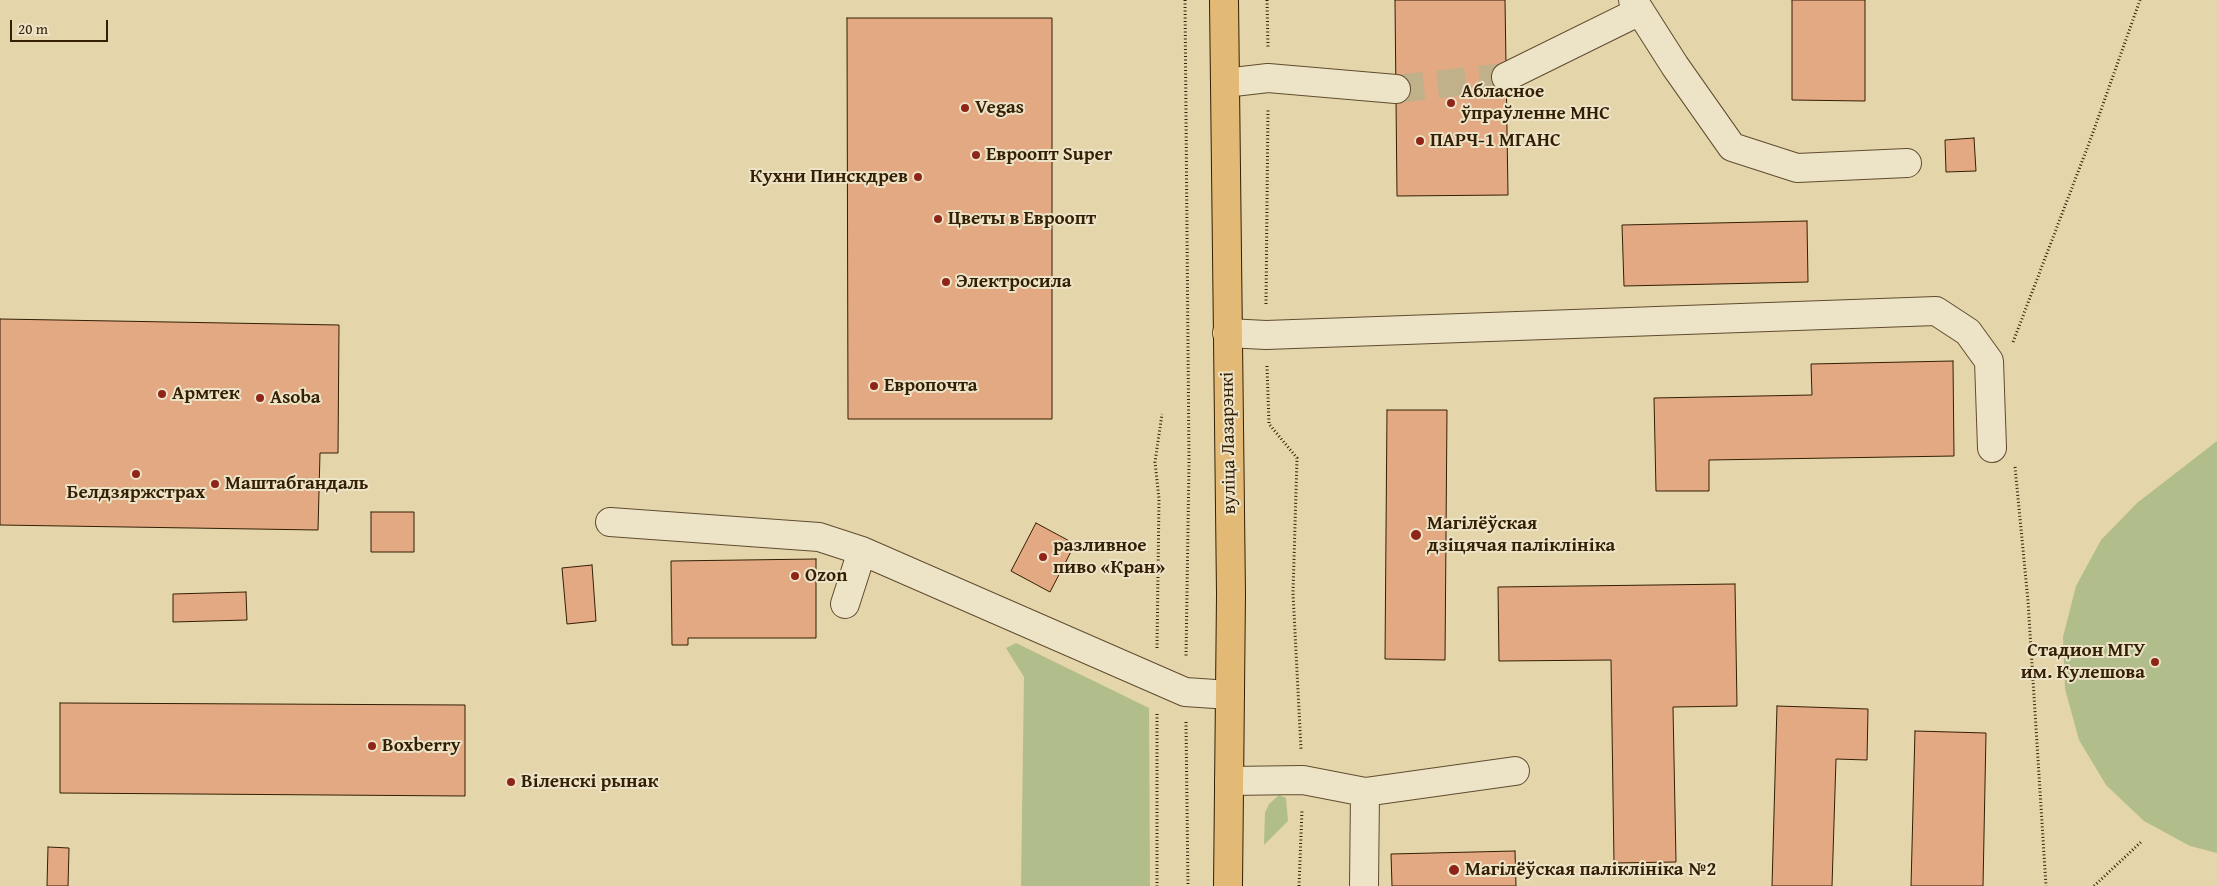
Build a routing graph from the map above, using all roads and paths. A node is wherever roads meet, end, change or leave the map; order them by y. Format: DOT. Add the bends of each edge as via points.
graph roads {
  1 [pos="1185,0"];
  2 [pos="1224,0"];
  3 [pos="1267,0"];
  4 [pos="2140,0"];
  5 [pos="1637,6"];
  6 [pos="1506,77"];
  7 [pos="1268,78"];
  8 [pos="1225,83"];
  9 [pos="1396,89"];
  10 [pos="1907,163"];
  11 [pos="1228,333"];
  12 [pos="1266,335"];
  13 [pos="2010,350"];
  14 [pos="2003,453"];
  15 [pos="610,522"];
  16 [pos="862,551"];
  17 [pos="845,604"];
  18 [pos="1185,692"];
  19 [pos="1230,695"];
  20 [pos="1515,771"];
  21 [pos="1303,780"];
  22 [pos="1229,781"];
  23 [pos="1365,792"];
  24 [pos="2141,842"];
  25 [pos="1188,886"];
  26 [pos="1228,886"];
  27 [pos="1299,886"];
  28 [pos="1364,886"];
  29 [pos="2046,886"];
  30 [pos="2094,886"];
  1 -- 18 [label="path" via="1189,462"];
  2 -- 8 [label="main road, вуліца Лазарэнкі"];
  3 -- 7 [label="path"];
  4 -- 13 [label="path"];
  5 -- 6 [label="lane"];
  5 -- 10 [label="lane" via="1732,146 1797,168"];
  7 -- 8 [label="lane"];
  7 -- 9 [label="lane"];
  7 -- 12 [label="path"];
  8 -- 11 [label="main road, вуліца Лазарэнкі"];
  11 -- 12 [label="lane"];
  11 -- 19 [label="main road, вуліца Лазарэнкі"];
  12 -- 14 [label="lane" via="1936,311 1968,332 1989,361"];
  12 -- 21 [label="path" via="1269,424 1297,458 1292,594"];
  14 -- 29 [label="path" via="2028,600"];
  15 -- 16 [label="lane" via="819,537"];
  16 -- 17 [label="lane"];
  16 -- 18 [label="lane"];
  18 -- 19 [label="lane"];
  18 -- 25 [label="path"];
  19 -- 22 [label="main road, вуліца Лазарэнкі"];
  20 -- 23 [label="lane"];
  21 -- 22 [label="lane"];
  21 -- 23 [label="lane"];
  21 -- 27 [label="path"];
  22 -- 26 [label="main road, вуліца Лазарэнкі"];
  23 -- 28 [label="lane"];
  24 -- 30 [label="path"];
}
